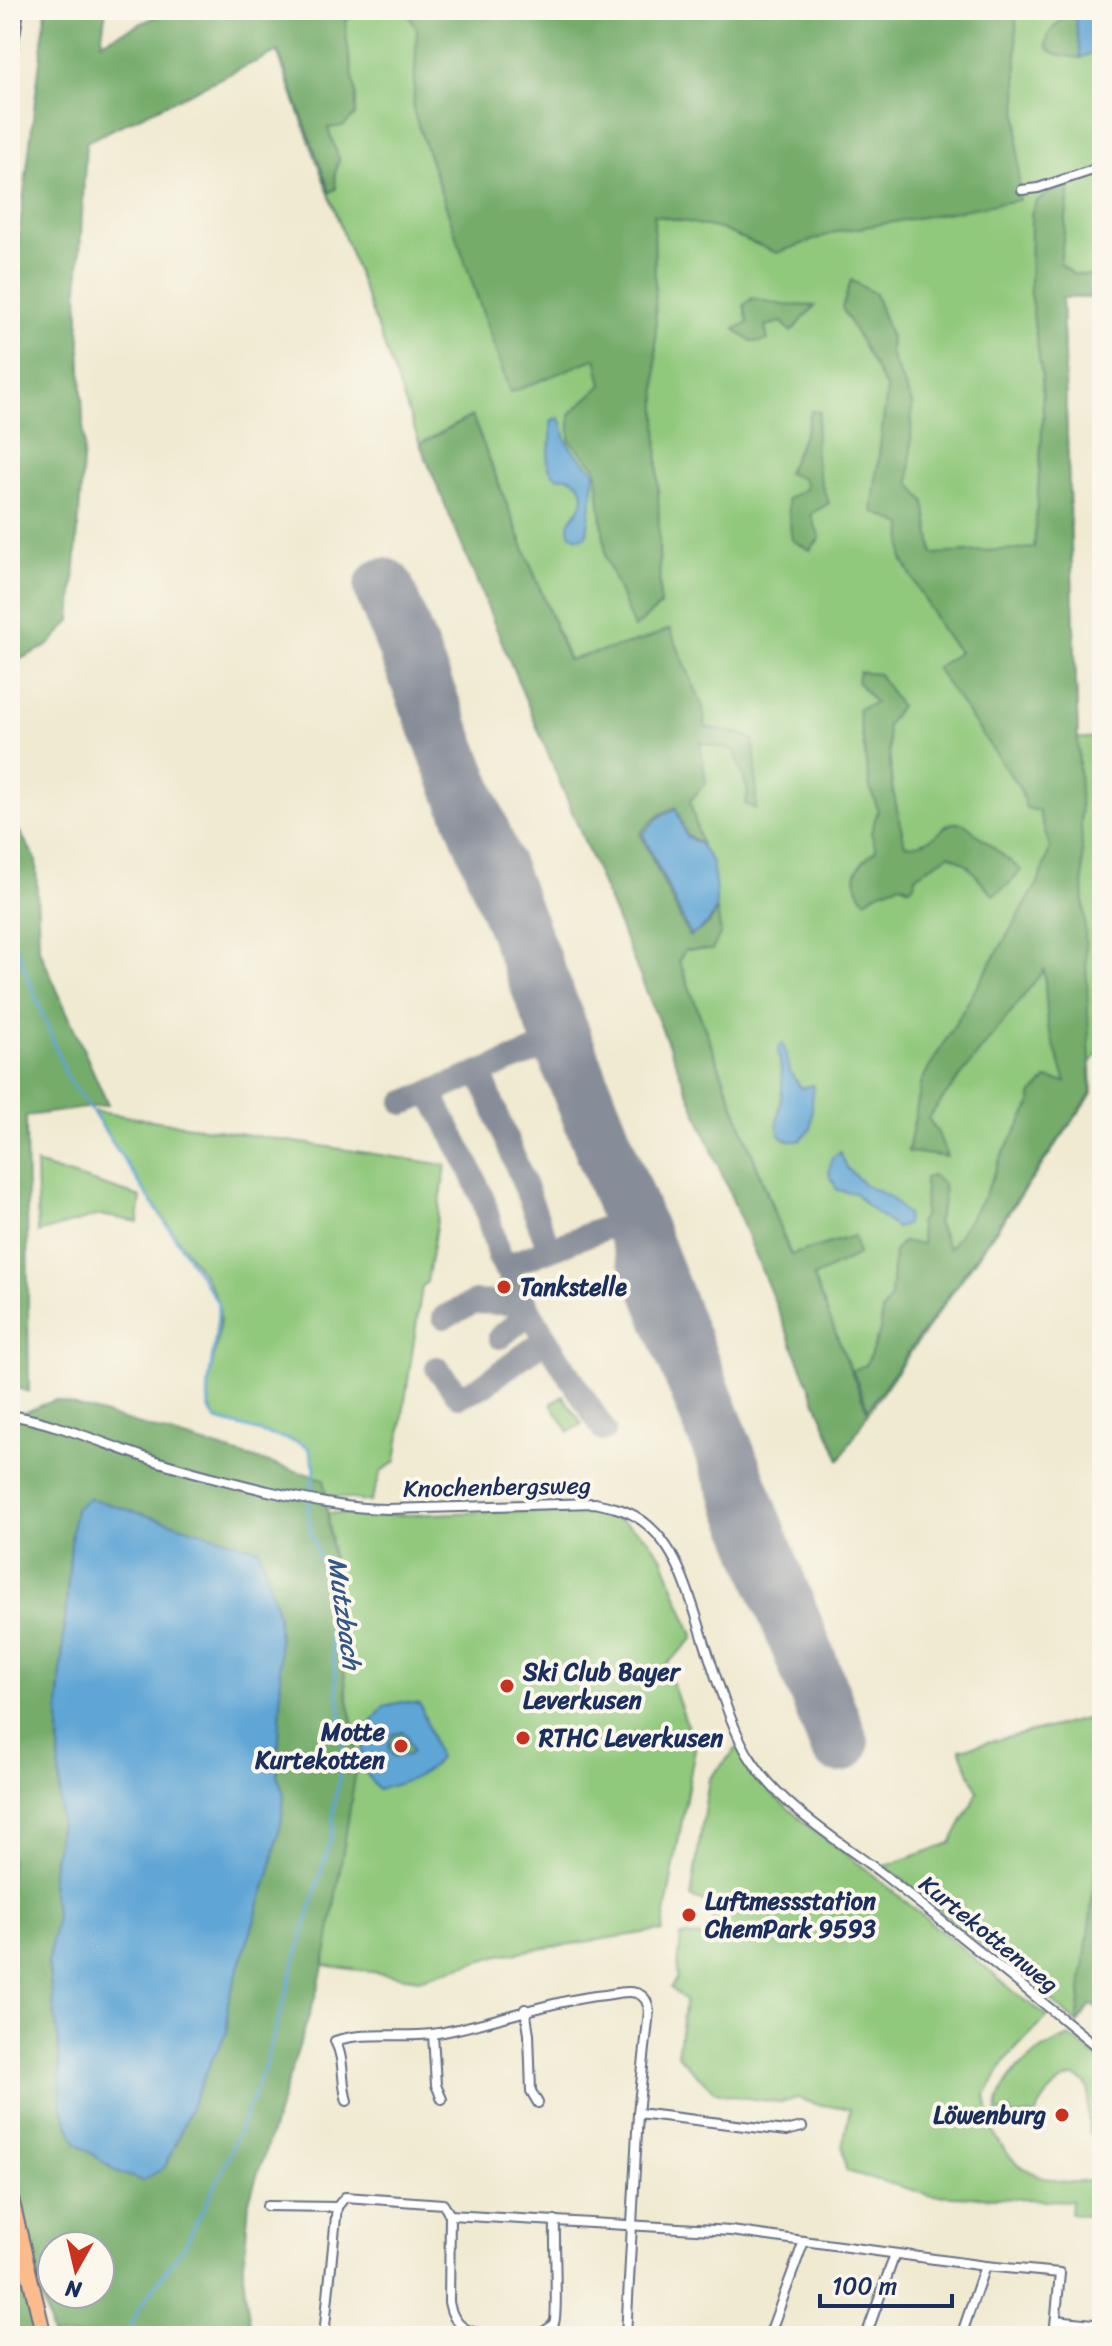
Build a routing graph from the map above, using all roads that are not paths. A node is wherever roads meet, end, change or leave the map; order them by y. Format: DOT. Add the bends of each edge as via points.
graph roads {
  1 [pos="16,10"];
  2 [pos="10,49"];
  3 [pos="1102,167"];
  4 [pos="1022,190"];
  5 [pos="10,1415"];
  6 [pos="849,1850"];
  7 [pos="525,2009"];
  8 [pos="433,2034"];
  9 [pos="1102,2051"];
  10 [pos="442,2099"];
  11 [pos="347,2101"];
  12 [pos="538,2103"];
  13 [pos="638,2113"];
  14 [pos="802,2127"];
  15 [pos="10,2194"];
  16 [pos="267,2206"];
  17 [pos="337,2207"];
  18 [pos="450,2215"];
  19 [pos="555,2220"];
  20 [pos="631,2225"];
  21 [pos="804,2241"];
  22 [pos="895,2254"];
  23 [pos="985,2266"];
  24 [pos="1056,2320"];
  25 [pos="1102,2325"];
  26 [pos="325,2326"];
  27 [pos="44,2336"];
  28 [pos="513,2336"];
  29 [pos="532,2336"];
  30 [pos="626,2336"];
  31 [pos="769,2336"];
  32 [pos="866,2336"];
  33 [pos="961,2336"];
  34 [pos="1054,2336"];
  1 -- 2 [label="highway"];
  3 -- 4 [label="street"];
  5 -- 6 [label="street, Knochenbergsweg" via="80,1432 225,1481 321,1502 365,1509 595,1503 637,1517 674,1558 748,1754 771,1787"];
  6 -- 9 [label="street, Kurtekottenweg"];
  7 -- 8 [label="street"];
  7 -- 12 [label="street" via="531,2091"];
  7 -- 13 [label="street" via="639,1993 649,2011"];
  8 -- 10 [label="street" via="436,2085"];
  8 -- 11 [label="street" via="335,2041"];
  13 -- 14 [label="street" via="786,2131"];
  13 -- 20 [label="street"];
  15 -- 27 [label="highway"];
  16 -- 17 [label="street"];
  17 -- 18 [label="street" via="345,2197 443,2204"];
  17 -- 26 [label="street"];
  18 -- 19 [label="street"];
  18 -- 28 [label="street" via="451,2314 469,2332"];
  19 -- 20 [label="street"];
  19 -- 29 [label="street" via="556,2314 553,2323"];
  20 -- 21 [label="street"];
  20 -- 30 [label="street"];
  21 -- 22 [label="street"];
  21 -- 31 [label="street"];
  22 -- 23 [label="street"];
  22 -- 32 [label="street"];
  23 -- 24 [label="street" via="1060,2273"];
  23 -- 33 [label="street"];
  24 -- 25 [label="street"];
  24 -- 34 [label="street"];
}
